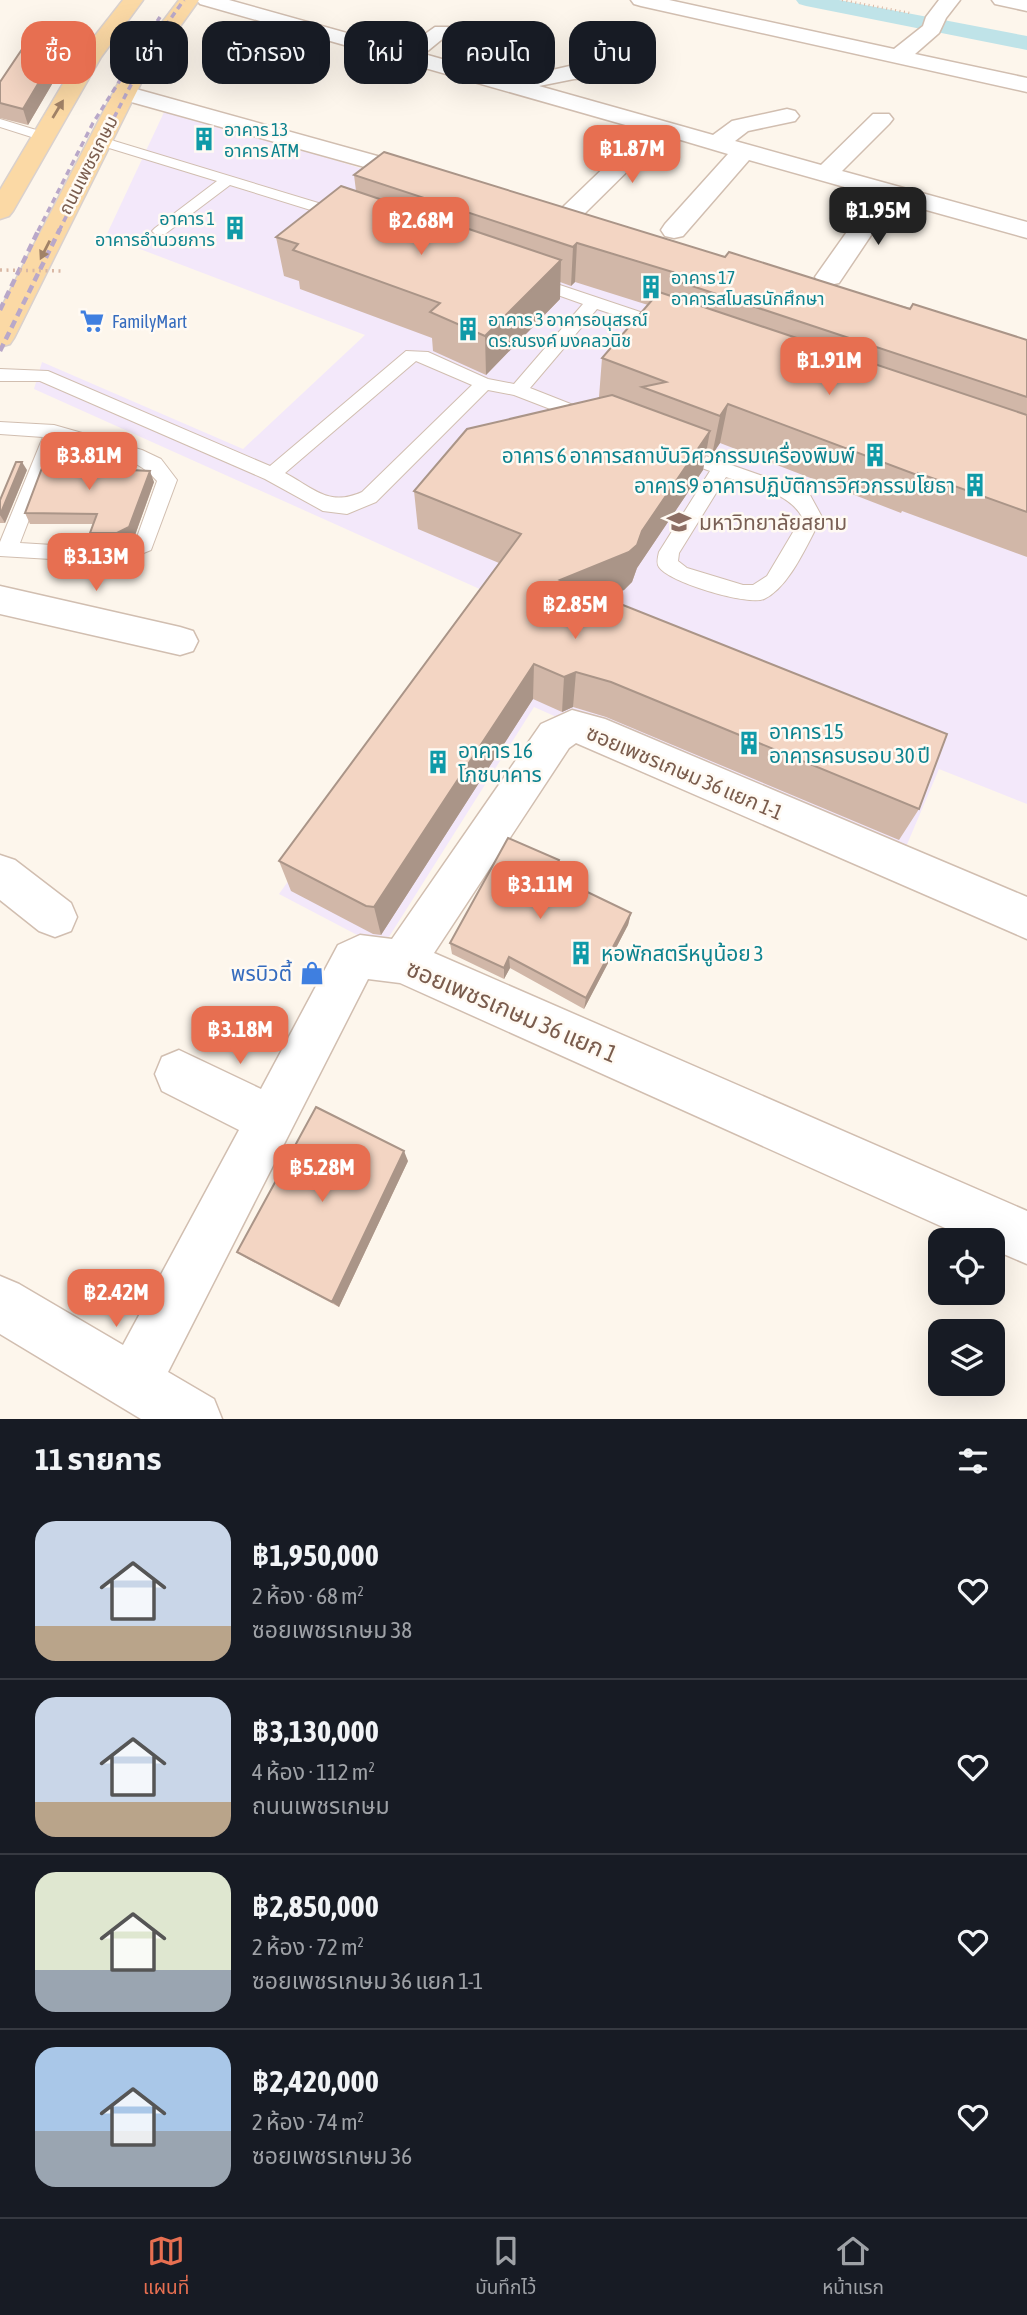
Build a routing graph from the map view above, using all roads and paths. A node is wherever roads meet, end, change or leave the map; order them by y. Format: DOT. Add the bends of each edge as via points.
graph roads {
  1 [pos="133,0"];
  2 [pos="188,0"];
  3 [pos="207,0"];
  4 [pos="641,0"];
  5 [pos="842,0"];
  6 [pos="950,0"];
  7 [pos="1002,0"];
  8 [pos="1027,5"];
  9 [pos="934,23"];
  10 [pos="442,31"];
  11 [pos="344,38"];
  12 [pos="428,41"];
  13 [pos="898,57"];
  14 [pos="428,62"];
  15 [pos="569,73"];
  16 [pos="513,85"];
  17 [pos="1027,85"];
  18 [pos="125,93"];
  19 [pos="787,116"];
  20 [pos="881,119"];
  21 [pos="0,123"];
  22 [pos="659,127"];
  23 [pos="41,136"];
  24 [pos="101,141"];
  25 [pos="717,143"];
  26 [pos="744,151"];
  27 [pos="379,164"];
  28 [pos="826,173"];
  29 [pos="229,179"];
  30 [pos="7,181"];
  31 [pos="889,190"];
  32 [pos="0,209"];
  33 [pos="573,211"];
  34 [pos="360,221"];
  35 [pos="674,230"];
  36 [pos="1027,230"];
  37 [pos="160,231"];
  38 [pos="0,270"];
  39 [pos="64,271"];
  40 [pos="516,275"];
  41 [pos="829,277"];
  42 [pos="594,302"];
  43 [pos="686,334"];
  44 [pos="0,338"];
  45 [pos="0,375"];
  46 [pos="484,384"];
  47 [pos="518,390"];
  48 [pos="607,425"];
  49 [pos="0,428"];
  50 [pos="54,431"];
  51 [pos="657,444"];
  52 [pos="721,469"];
  53 [pos="272,474"];
  54 [pos="4,549"];
  55 [pos="0,600"];
  56 [pos="180,642"];
  57 [pos="0,874"];
  58 [pos="55,917"];
  59 [pos="1027,918"];
  60 [pos="403,962"];
  61 [pos="178,1074"];
  62 [pos="271,1120"];
  63 [pos="1027,1238"];
  64 [pos="0,1303"];
  65 [pos="133,1383"];
  66 [pos="194,1419"];
  23 -- 1 [label="main road, one-way" via="91,55"];
  2 -- 18 [label="main road, ถนนเพชรเกษม"];
  3 -- 11 [label="street"];
  4 -- 13 [label="street"];
  5 -- 9 [label="path"];
  6 -- 9 [label="street"];
  7 -- 8 [label="street"];
  9 -- 13 [label="street"];
  10 -- 12 [label="street"];
  13 -- 17 [label="street"];
  14 -- 16 [label="street"];
  15 -- 16 [label="street"];
  16 -- 22 [label="street"];
  18 -- 24 [label="main road, ถนนเพชรเกษม"];
  18 -- 27 [label="street"];
  19 -- 25 [label="street" via="740,126"];
  20 -- 28 [label="street"];
  21 -- 23 [label="lane"];
  22 -- 25 [label="street"];
  22 -- 33 [label="street"];
  23 -- 30 [label="main road"];
  24 -- 29 [label="lane"];
  24 -- 44 [label="main road, ถนนเพชรเกษม, one-way"];
  25 -- 26 [label="street"];
  26 -- 28 [label="street"];
  26 -- 35 [label="street"];
  28 -- 31 [label="street"];
  29 -- 34 [label="lane"];
  29 -- 37 [label="lane"];
  30 -- 32 [label="main road"];
  31 -- 36 [label="street"];
  31 -- 41 [label="street"];
  38 -- 39 [label="path, bridge"];
  40 -- 42 [label="lane"];
  42 -- 43 [label="lane"];
  42 -- 47 [label="lane"];
  45 -- 53 [label="lane" via="42,375"];
  46 -- 47 [label="lane"];
  46 -- 53 [label="lane" via="412,355"];
  46 -- 53 [label="lane" via="369,497 347,507 330,506"];
  47 -- 48 [label="lane"];
  49 -- 50 [label="lane"];
  50 -- 54 [label="lane"];
  50 -- 54 [label="lane" via="135,455 154,464 167,480 144,545 119,556"];
  51 -- 52 [label="lane"];
  52 -- 52 [label="lane" via="669,552 667,564 680,573 743,593 757,593 774,582 812,517 803,500 793,494"];
  55 -- 56 [label="street"];
  57 -- 58 [label="street"];
  59 -- 60 [label="street, ซอยเพชรเกษม 36 แยก 1-1" via="591,730 572,726 555,736"];
  60 -- 62 [label="street, ซอยเพชรเกษม 36 แยก 1" via="360,956 354,960"];
  60 -- 63 [label="street, ซอยเพชรเกษม 36 แยก 1"];
  61 -- 62 [label="street"];
  62 -- 65 [label="street, ซอยเพชรเกษม 36 แยก 1"];
  64 -- 65 [label="street"];
  65 -- 66 [label="street"];
}
